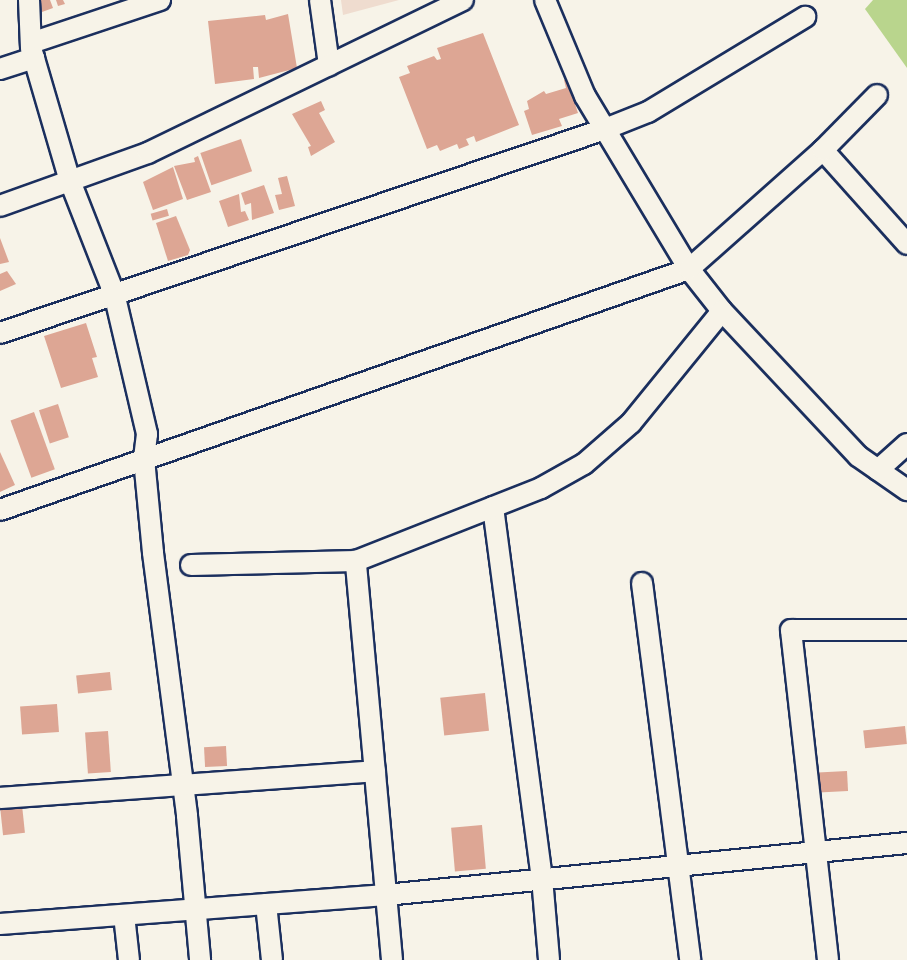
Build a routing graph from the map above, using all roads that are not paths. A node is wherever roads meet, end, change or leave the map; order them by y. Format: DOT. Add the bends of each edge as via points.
graph roads {
  1 [pos="29,0"];
  2 [pos="160,0"];
  3 [pos="320,0"];
  4 [pos="463,0"];
  5 [pos="545,0"];
  6 [pos="805,17"];
  7 [pos="33,50"];
  8 [pos="329,65"];
  9 [pos="0,69"];
  10 [pos="877,95"];
  11 [pos="605,129"];
  12 [pos="823,150"];
  13 [pos="70,181"];
  14 [pos="0,206"];
  15 [pos="907,244"];
  16 [pos="689,269"];
  17 [pos="114,293"];
  18 [pos="722,311"];
  19 [pos="0,333"];
  20 [pos="907,444"];
  21 [pos="144,459"];
  22 [pos="878,470"];
  23 [pos="907,490"];
  24 [pos="493,507"];
  25 [pos="0,510"];
  26 [pos="356,561"];
  27 [pos="191,565"];
  28 [pos="642,583"];
  29 [pos="907,630"];
  30 [pos="375,771"];
  31 [pos="183,784"];
  32 [pos="0,798"];
  33 [pos="907,843"];
  34 [pos="816,852"];
  35 [pos="678,865"];
  36 [pos="542,878"];
  37 [pos="386,895"];
  38 [pos="266,904"];
  39 [pos="195,910"];
  40 [pos="124,915"];
  41 [pos="0,924"];
  42 [pos="129,960"];
  43 [pos="200,960"];
  44 [pos="272,960"];
  45 [pos="392,960"];
  46 [pos="549,960"];
  47 [pos="690,960"];
  48 [pos="828,960"];
  1 -- 7 [label="street"];
  2 -- 7 [label="street"];
  3 -- 8 [label="street"];
  4 -- 8 [label="street"];
  5 -- 11 [label="street" via="585,96"];
  6 -- 11 [label="street" via="648,112"];
  7 -- 9 [label="street"];
  7 -- 13 [label="street"];
  8 -- 13 [label="street" via="148,153"];
  10 -- 12 [label="street"];
  11 -- 16 [label="street"];
  11 -- 17 [label="street"];
  12 -- 15 [label="street"];
  12 -- 16 [label="street"];
  13 -- 14 [label="street"];
  13 -- 17 [label="street"];
  16 -- 18 [label="street"];
  16 -- 21 [label="street"];
  17 -- 19 [label="street"];
  17 -- 21 [label="street" via="147,434"];
  18 -- 22 [label="street" via="858,456"];
  18 -- 24 [label="street" via="631,423 584,464"];
  20 -- 22 [label="street"];
  21 -- 25 [label="street"];
  21 -- 31 [label="street"];
  22 -- 23 [label="street"];
  24 -- 26 [label="street"];
  24 -- 36 [label="street"];
  26 -- 27 [label="street"];
  26 -- 30 [label="street"];
  28 -- 35 [label="street"];
  29 -- 34 [label="street" via="791,630"];
  30 -- 31 [label="street"];
  30 -- 37 [label="street"];
  31 -- 32 [label="street"];
  31 -- 39 [label="street"];
  33 -- 34 [label="street"];
  34 -- 35 [label="street"];
  34 -- 48 [label="street"];
  35 -- 36 [label="street"];
  35 -- 47 [label="street"];
  36 -- 37 [label="street"];
  36 -- 46 [label="street"];
  37 -- 38 [label="street"];
  37 -- 45 [label="street"];
  38 -- 39 [label="street"];
  38 -- 44 [label="street"];
  39 -- 40 [label="street"];
  39 -- 43 [label="street"];
  40 -- 41 [label="street"];
  40 -- 42 [label="street"];
}
